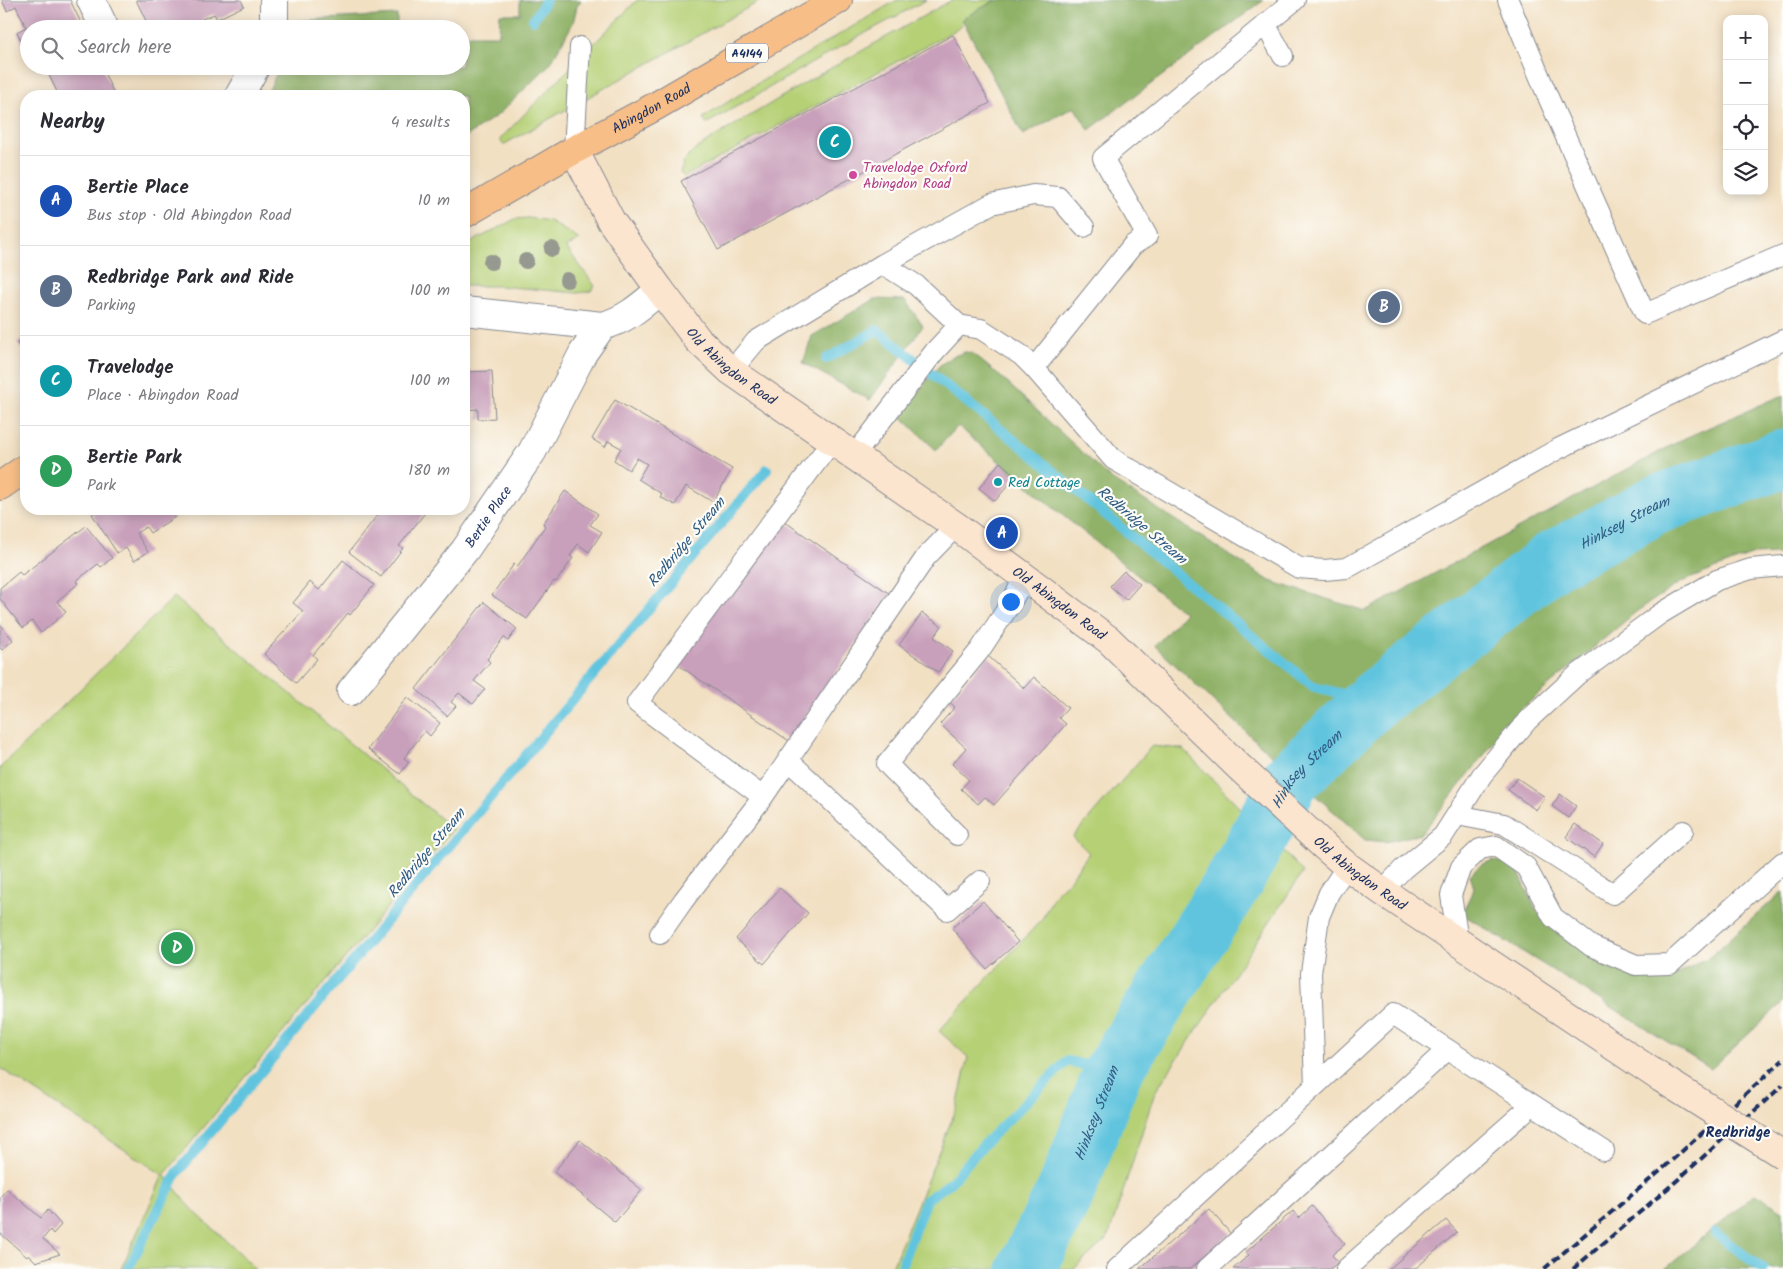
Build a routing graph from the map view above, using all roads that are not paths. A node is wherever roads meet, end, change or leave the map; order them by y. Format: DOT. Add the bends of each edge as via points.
graph roads {
  1 [pos="91,0"];
  2 [pos="274,0"];
  3 [pos="838,0"];
  4 [pos="1295,0"];
  5 [pos="1508,0"];
  6 [pos="101,20"];
  7 [pos="274,20"];
  8 [pos="1265,24"];
  9 [pos="580,47"];
  10 [pos="1283,56"];
  11 [pos="251,75"];
  12 [pos="242,90"];
  13 [pos="574,150"];
  14 [pos="470,211"];
  15 [pos="1084,227"];
  16 [pos="1783,255"];
  17 [pos="883,264"];
  18 [pos="660,290"];
  19 [pos="470,312"];
  20 [pos="959,325"];
  21 [pos="602,326"];
  22 [pos="1783,340"];
  23 [pos="1034,368"];
  24 [pos="731,371"];
  25 [pos="832,441"];
  26 [pos="854,456"];
  27 [pos="20,472"];
  28 [pos="0,486"];
  29 [pos="956,526"];
  30 [pos="1783,566"];
  31 [pos="1025,578"];
  32 [pos="351,691"];
  33 [pos="788,760"];
  34 [pos="763,797"];
  35 [pos="1457,815"];
  36 [pos="1504,824"];
  37 [pos="1683,831"];
  38 [pos="957,835"];
  39 [pos="1496,846"];
  40 [pos="1783,862"];
  41 [pos="1347,866"];
  42 [pos="980,881"];
  43 [pos="1382,891"];
  44 [pos="660,934"];
  45 [pos="1463,946"];
  46 [pos="1447,1050"];
  47 [pos="1315,1086"];
  48 [pos="1532,1106"];
  49 [pos="1604,1151"];
  50 [pos="1783,1155"];
  51 [pos="1117,1269"];
  52 [pos="1206,1269"];
  53 [pos="1346,1269"];
  1 -- 6 [label="street"];
  2 -- 7 [label="street"];
  3 -- 13 [label="main road, Abingdon Road / A4144"];
  4 -- 8 [label="lane"];
  5 -- 16 [label="lane" via="1645,314"];
  8 -- 10 [label="lane"];
  8 -- 23 [label="lane" via="1103,158 1147,236 1133,244"];
  9 -- 13 [label="lane"];
  11 -- 12 [label="street"];
  13 -- 14 [label="main road, Abingdon Road / A4144"];
  13 -- 18 [label="street, Old Abingdon Road" via="611,221"];
  15 -- 17 [label="lane" via="1058,197 1033,195 991,204"];
  17 -- 20 [label="lane" via="916,285"];
  17 -- 24 [label="lane" via="756,341"];
  18 -- 21 [label="street" via="630,315"];
  18 -- 24 [label="street, Old Abingdon Road" via="698,340"];
  19 -- 21 [label="street"];
  20 -- 23 [label="lane" via="981,329 1021,355"];
  20 -- 26 [label="lane" via="935,350"];
  21 -- 32 [label="street, Bertie Place" via="583,353 532,452 465,550"];
  22 -- 23 [label="lane" via="1558,449 1347,568 1324,570 1300,568 1113,459"];
  24 -- 25 [label="street, Old Abingdon Road"];
  25 -- 26 [label="street, Old Abingdon Road"];
  25 -- 34 [label="lane" via="637,703"];
  26 -- 29 [label="street, Old Abingdon Road"];
  27 -- 28 [label="main road"];
  29 -- 31 [label="street, Old Abingdon Road"];
  29 -- 33 [label="lane" via="926,557"];
  30 -- 35 [label="lane" via="1751,569 1716,580 1660,614 1577,674 1527,721 1482,775"];
  31 -- 38 [label="lane" via="980,650 887,764"];
  31 -- 41 [label="street, Old Abingdon Road" via="1109,640 1238,766"];
  33 -- 34 [label="lane"];
  33 -- 42 [label="lane" via="947,910"];
  34 -- 44 [label="lane"];
  35 -- 36 [label="lane"];
  35 -- 43 [label="lane" via="1443,836"];
  36 -- 37 [label="lane" via="1613,894"];
  36 -- 39 [label="lane"];
  39 -- 40 [label="lane" via="1526,867 1553,917 1591,946 1636,964 1670,964"];
  39 -- 45 [label="lane" via="1480,849 1461,867 1451,895"];
  41 -- 43 [label="street, Old Abingdon Road"];
  41 -- 47 [label="lane" via="1329,893 1319,917 1312,973"];
  43 -- 45 [label="street, Old Abingdon Road"];
  45 -- 50 [label="street, Old Abingdon Road, bridge"];
  46 -- 47 [label="lane" via="1393,1014"];
  46 -- 48 [label="lane"];
  46 -- 52 [label="lane"];
  47 -- 51 [label="lane"];
  48 -- 49 [label="lane"];
  48 -- 53 [label="lane"];
}
